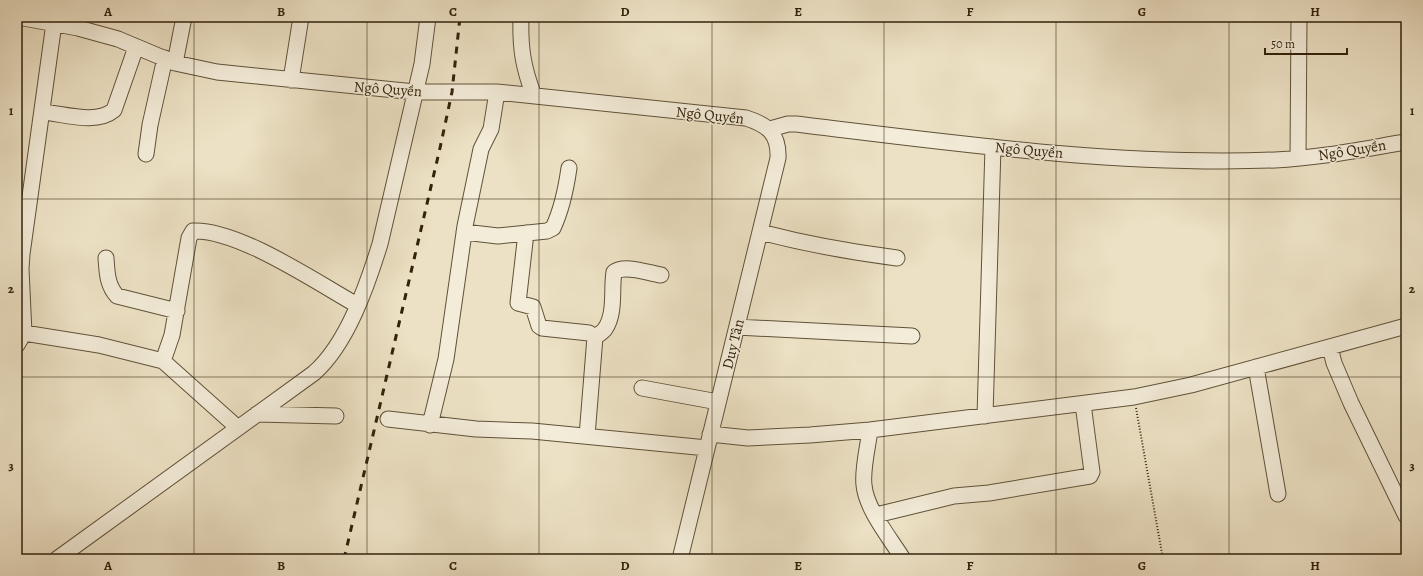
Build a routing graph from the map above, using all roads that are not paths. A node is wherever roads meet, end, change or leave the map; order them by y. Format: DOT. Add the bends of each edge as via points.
graph roads {
  1 [pos="18,17"];
  2 [pos="184,17"];
  3 [pos="301,17"];
  4 [pos="428,17"];
  5 [pos="522,17"];
  6 [pos="1299,17"];
  7 [pos="54,23"];
  8 [pos="79,23"];
  9 [pos="136,47"];
  10 [pos="170,60"];
  11 [pos="291,80"];
  12 [pos="415,92"];
  13 [pos="497,92"];
  14 [pos="534,96"];
  15 [pos="43,112"];
  16 [pos="770,130"];
  17 [pos="1406,142"];
  18 [pos="993,147"];
  19 [pos="146,154"];
  20 [pos="1298,158"];
  21 [pos="569,168"];
  22 [pos="21,230"];
  23 [pos="464,232"];
  24 [pos="760,232"];
  25 [pos="526,233"];
  26 [pos="106,258"];
  27 [pos="897,258"];
  28 [pos="661,275"];
  29 [pos="357,305"];
  30 [pos="176,311"];
  31 [pos="1406,326"];
  32 [pos="737,327"];
  33 [pos="912,336"];
  34 [pos="595,337"];
  35 [pos="20,339"];
  36 [pos="1330,348"];
  37 [pos="163,361"];
  38 [pos="1256,367"];
  39 [pos="642,388"];
  40 [pos="718,402"];
  41 [pos="1083,404"];
  42 [pos="257,414"];
  43 [pos="336,416"];
  44 [pos="985,416"];
  45 [pos="388,419"];
  46 [pos="430,425"];
  47 [pos="238,428"];
  48 [pos="870,430"];
  49 [pos="587,436"];
  50 [pos="708,441"];
  51 [pos="1278,494"];
  52 [pos="876,516"];
  53 [pos="1406,516"];
  54 [pos="57,559"];
  55 [pos="680,559"];
  56 [pos="903,559"];
  1 -- 7 [label="street, Ngô Quyền"];
  2 -- 10 [label="street"];
  3 -- 11 [label="street"];
  4 -- 12 [label="street" via="422,64"];
  5 -- 14 [label="street" via="524,72"];
  6 -- 20 [label="street"];
  7 -- 8 [label="street, Ngô Quyền"];
  7 -- 15 [label="street"];
  8 -- 9 [label="street, Ngô Quyền"];
  9 -- 10 [label="street, Ngô Quyền"];
  9 -- 15 [label="street" via="114,110 109,115 99,118"];
  10 -- 11 [label="street, Ngô Quyền" via="217,72"];
  10 -- 19 [label="street" via="150,125"];
  11 -- 12 [label="street, Ngô Quyền"];
  12 -- 13 [label="street, Ngô Quyền"];
  12 -- 29 [label="street" via="380,244"];
  13 -- 14 [label="street, Ngô Quyền"];
  13 -- 23 [label="street" via="491,129 481,148"];
  14 -- 16 [label="street, Ngô Quyền" via="746,118 761,123"];
  15 -- 22 [label="street"];
  16 -- 18 [label="street, Ngô Quyền" via="796,124"];
  16 -- 24 [label="street, Duy Tân" via="778,150 778,158"];
  17 -- 20 [label="street, Ngô Quyền"];
  18 -- 20 [label="street, Ngô Quyền" via="1129,158"];
  18 -- 44 [label="street"];
  21 -- 25 [label="street" via="561,207 553,228"];
  22 -- 35 [label="street"];
  23 -- 25 [label="street" via="498,236"];
  23 -- 46 [label="street" via="446,358"];
  24 -- 27 [label="street" via="808,245"];
  24 -- 32 [label="street, Duy Tân"];
  25 -- 34 [label="street" via="518,303 533,307 542,328 589,333"];
  26 -- 30 [label="street" via="111,290 117,296"];
  28 -- 34 [label="street" via="624,269 614,272 612,306 608,320 605,329"];
  29 -- 30 [label="street" via="252,246 193,231 189,238"];
  29 -- 42 [label="street" via="343,337 322,367"];
  30 -- 37 [label="street" via="172,335"];
  31 -- 36 [label="street"];
  32 -- 33 [label="street"];
  32 -- 40 [label="street, Duy Tân"];
  34 -- 49 [label="street"];
  35 -- 37 [label="street" via="99,346"];
  36 -- 38 [label="street"];
  36 -- 53 [label="street" via="1351,403"];
  37 -- 47 [label="street"];
  38 -- 41 [label="street" via="1191,385"];
  38 -- 51 [label="street"];
  39 -- 40 [label="street"];
  40 -- 50 [label="street, Duy Tân"];
  41 -- 44 [label="street"];
  41 -- 52 [label="street" via="1092,472 1090,476 954,496"];
  42 -- 43 [label="street"];
  42 -- 47 [label="street"];
  44 -- 48 [label="street"];
  45 -- 46 [label="street"];
  46 -- 49 [label="street"];
  47 -- 54 [label="street"];
  48 -- 50 [label="street"];
  48 -- 52 [label="street" via="863,483 865,494"];
  49 -- 50 [label="street"];
  50 -- 55 [label="street, Duy Tân"];
  52 -- 56 [label="street"];
}
